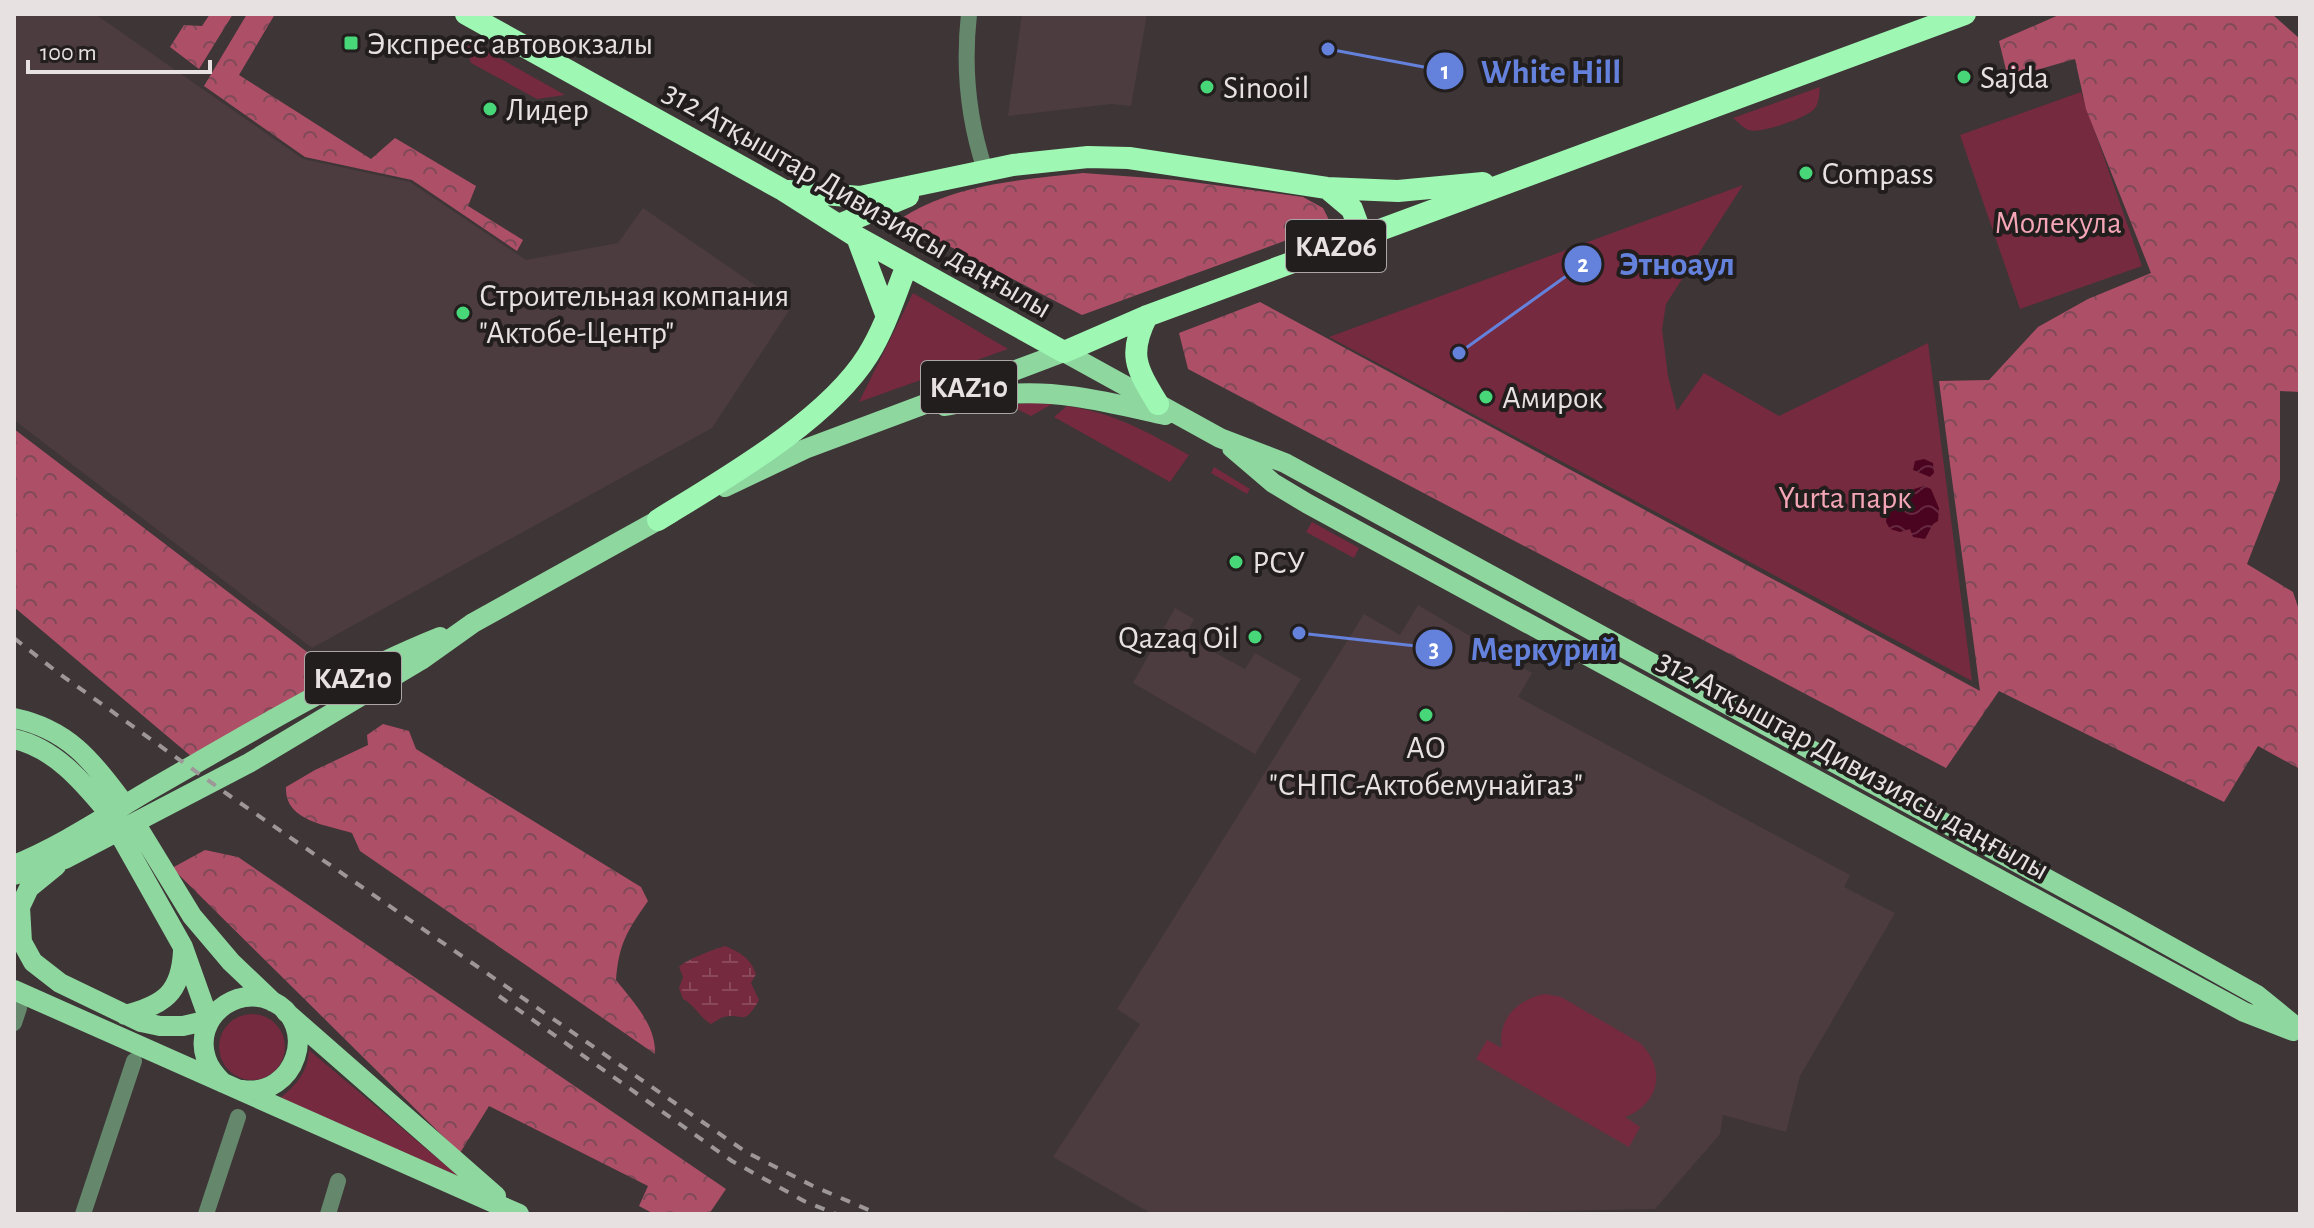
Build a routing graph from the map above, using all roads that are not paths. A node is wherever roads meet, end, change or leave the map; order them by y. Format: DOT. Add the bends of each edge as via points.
graph roads {
  1 [pos="466,14"];
  2 [pos="969,14"];
  3 [pos="1965,14"];
  4 [pos="985,170"];
  5 [pos="1526,177"];
  6 [pos="938,181"];
  7 [pos="1327,188"];
  8 [pos="783,190"];
  9 [pos="848,231"];
  10 [pos="1362,236"];
  11 [pos="907,265"];
  12 [pos="1147,316"];
  13 [pos="887,317"];
  14 [pos="1064,352"];
  15 [pos="1158,404"];
  16 [pos="1188,420"];
  17 [pos="874,422"];
  18 [pos="1220,438"];
  19 [pos="658,520"];
  20 [pos="1389,520"];
  21 [pos="1377,541"];
  22 [pos="1517,591"];
  23 [pos="1505,611"];
  24 [pos="473,623"];
  25 [pos="14,718"];
  26 [pos="14,739"];
  27 [pos="120,804"];
  28 [pos="133,827"];
  29 [pos="65,859"];
  30 [pos="14,865"];
  31 [pos="2027,868"];
  32 [pos="14,875"];
  33 [pos="2016,888"];
  34 [pos="183,947"];
  35 [pos="16,1007"];
  36 [pos="279,1007"];
  37 [pos="125,1015"];
  38 [pos="209,1020"];
  39 [pos="2300,1032"];
  40 [pos="134,1061"];
  41 [pos="230,1086"];
  42 [pos="238,1117"];
  43 [pos="338,1181"];
  44 [pos="517,1213"];
  45 [pos="83,1214"];
  46 [pos="206,1214"];
  47 [pos="328,1214"];
  1 -- 8 [label="highway, 312 Атқыштар Дивизиясы даңғылы"];
  2 -- 4 [label="street" via="965,71 974,137"];
  3 -- 5 [label="highway, KАZ06"];
  4 -- 6 [label="highway"];
  4 -- 7 [label="highway" via="1074,158 1129,158"];
  5 -- 7 [label="highway" via="1398,191"];
  5 -- 10 [label="highway, KАZ06"];
  6 -- 8 [label="highway" via="860,197"];
  6 -- 9 [label="highway"];
  7 -- 10 [label="highway" via="1352,209"];
  8 -- 9 [label="highway, 312 Атқыштар Дивизиясы даңғылы"];
  9 -- 11 [label="highway, 312 Атқыштар Дивизиясы даңғылы"];
  9 -- 13 [label="highway"];
  10 -- 12 [label="highway, KАZ06"];
  11 -- 13 [label="highway"];
  11 -- 14 [label="highway, 312 Атқыштар Дивизиясы даңғылы"];
  12 -- 14 [label="highway, KАZ06"];
  12 -- 15 [label="highway" via="1136,361"];
  13 -- 19 [label="highway" via="843,389 801,425"];
  14 -- 15 [label="main road, 312 Атқыштар Дивизиясы даңғылы"];
  14 -- 17 [label="main road, KAZ10"];
  15 -- 16 [label="main road, 312 Атқыштар Дивизиясы даңғылы"];
  16 -- 17 [label="main road" via="1048,394 1000,395"];
  16 -- 18 [label="main road, 312 Атқыштар Дивизиясы даңғылы"];
  17 -- 19 [label="main road, KAZ10"];
  18 -- 20 [label="main road, 312 Атқыштар Дивизиясы даңғылы" via="1285,463"];
  18 -- 21 [label="main road, 312 Атқыштар Дивизиясы даңғылы" via="1273,483"];
  19 -- 24 [label="main road, KAZ10"];
  20 -- 21 [label="main road"];
  20 -- 22 [label="main road, 312 Атқыштар Дивизиясы даңғылы"];
  21 -- 23 [label="main road, 312 Атқыштар Дивизиясы даңғылы"];
  22 -- 23 [label="main road"];
  22 -- 31 [label="main road, 312 Атқыштар Дивизиясы даңғылы"];
  23 -- 33 [label="main road, 312 Атқыштар Дивизиясы даңғылы"];
  24 -- 27 [label="main road, KAZ10" via="278,716"];
  24 -- 28 [label="main road, KAZ10" via="421,660"];
  25 -- 27 [label="main road" via="53,732 81,750"];
  26 -- 27 [label="main road" via="45,752"];
  27 -- 30 [label="main road, KAZ10"];
  28 -- 29 [label="main road, KAZ10"];
  28 -- 34 [label="main road"];
  28 -- 36 [label="main road" via="192,916"];
  29 -- 32 [label="main road, KAZ10"];
  29 -- 37 [label="main road" via="24,895 19,918 22,942 33,962 60,983"];
  31 -- 33 [label="main road"];
  31 -- 39 [label="main road, 312 Атқыштар Дивизиясы даңғылы" via="2257,995"];
  33 -- 39 [label="main road, 312 Атқыштар Дивизиясы даңғылы" via="2244,1012"];
  34 -- 37 [label="main road" via="182,973 173,991 160,1003"];
  34 -- 38 [label="main road"];
  35 -- 41 [label="main road"];
  36 -- 38 [label="main road" via="257,997 241,998"];
  36 -- 41 [label="main road" via="294,1026 298,1042 289,1071 266,1089"];
  36 -- 44 [label="main road"];
  37 -- 38 [label="main road" via="160,1026"];
  38 -- 41 [label="main road" via="203,1044 206,1059"];
  40 -- 45 [label="street"];
  41 -- 44 [label="main road"];
  42 -- 46 [label="street"];
  43 -- 47 [label="street"];
}
